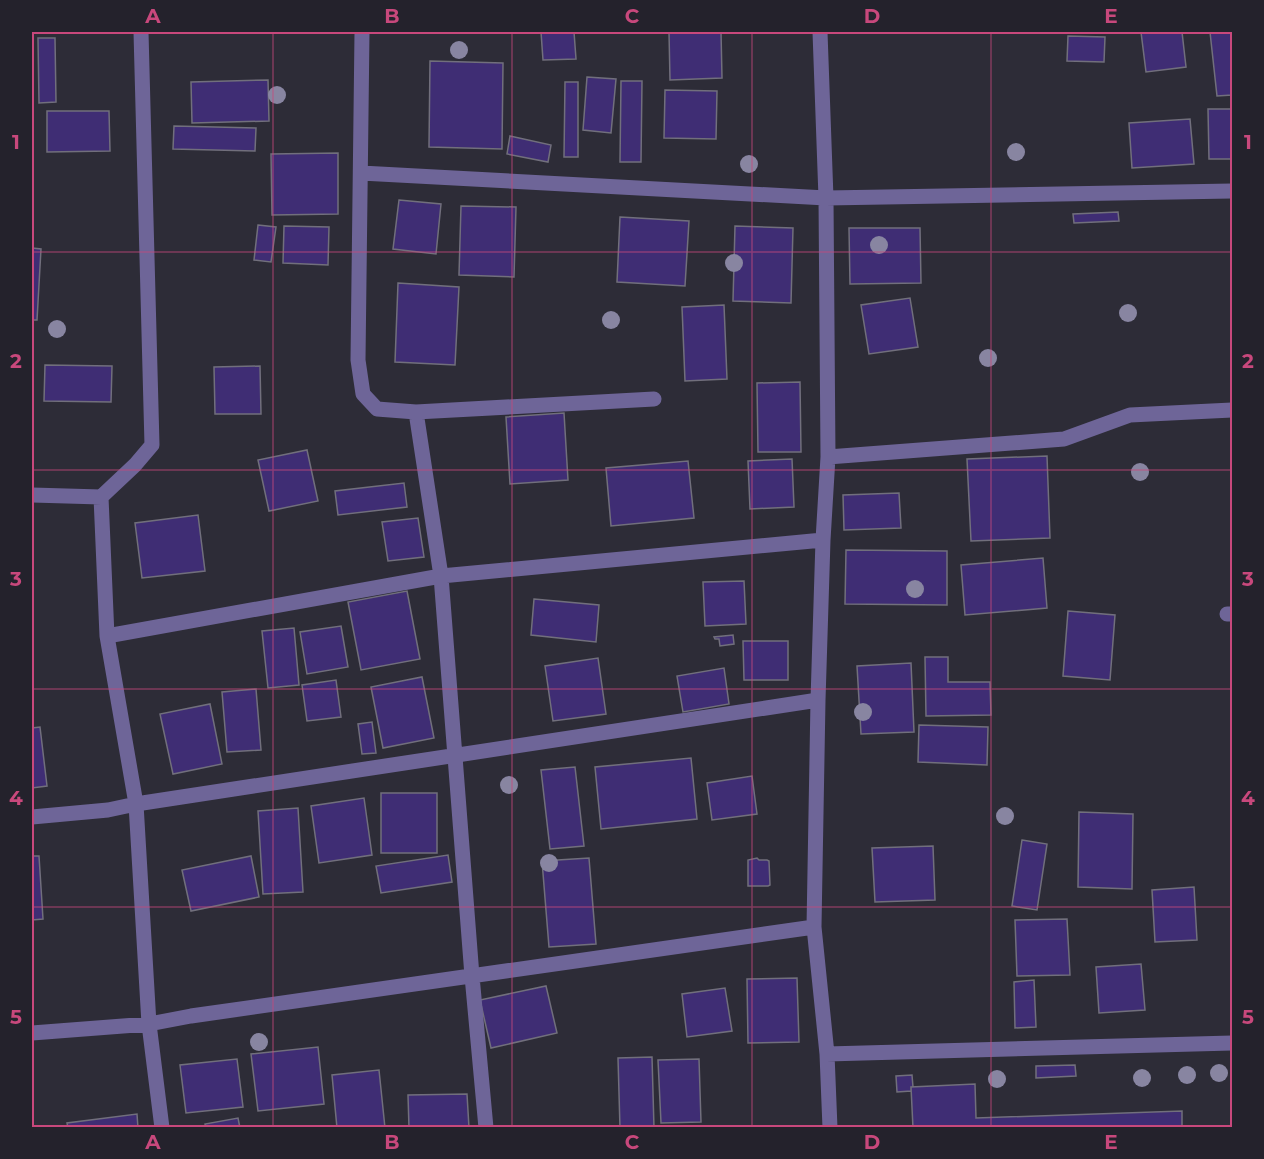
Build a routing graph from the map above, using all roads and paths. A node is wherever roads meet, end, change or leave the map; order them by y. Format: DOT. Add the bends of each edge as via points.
graph roads {
  1 [pos="141,32"];
  2 [pos="362,32"];
  3 [pos="820,32"];
  4 [pos="361,173"];
  5 [pos="1233,191"];
  6 [pos="826,198"];
  7 [pos="654,399"];
  8 [pos="1233,410"];
  9 [pos="416,412"];
  10 [pos="828,457"];
  11 [pos="32,495"];
  12 [pos="101,497"];
  13 [pos="823,540"];
  14 [pos="441,576"];
  15 [pos="107,636"];
  16 [pos="818,700"];
  17 [pos="456,755"];
  18 [pos="136,804"];
  19 [pos="32,817"];
  20 [pos="814,927"];
  21 [pos="472,976"];
  22 [pos="149,1024"];
  23 [pos="32,1033"];
  24 [pos="1233,1043"];
  25 [pos="827,1054"];
  26 [pos="162,1128"];
  27 [pos="486,1128"];
  28 [pos="830,1128"];
  1 -- 12 [label="street" via="152,445"];
  2 -- 4 [label="street"];
  3 -- 6 [label="street"];
  4 -- 6 [label="street"];
  4 -- 9 [label="street" via="358,360 363,394 377,409"];
  5 -- 6 [label="street"];
  6 -- 10 [label="street"];
  7 -- 9 [label="street"];
  8 -- 10 [label="street" via="1130,415 1064,439"];
  9 -- 14 [label="street"];
  10 -- 13 [label="street"];
  11 -- 12 [label="street"];
  12 -- 15 [label="street"];
  13 -- 14 [label="street"];
  13 -- 16 [label="street"];
  14 -- 15 [label="street"];
  14 -- 17 [label="street"];
  15 -- 18 [label="street"];
  16 -- 17 [label="street"];
  16 -- 20 [label="street"];
  17 -- 18 [label="street"];
  17 -- 21 [label="street"];
  18 -- 19 [label="street"];
  18 -- 22 [label="street"];
  20 -- 21 [label="street"];
  20 -- 25 [label="street"];
  21 -- 22 [label="street"];
  21 -- 27 [label="street"];
  22 -- 23 [label="street"];
  22 -- 26 [label="street"];
  24 -- 25 [label="street"];
  25 -- 28 [label="street"];
}
